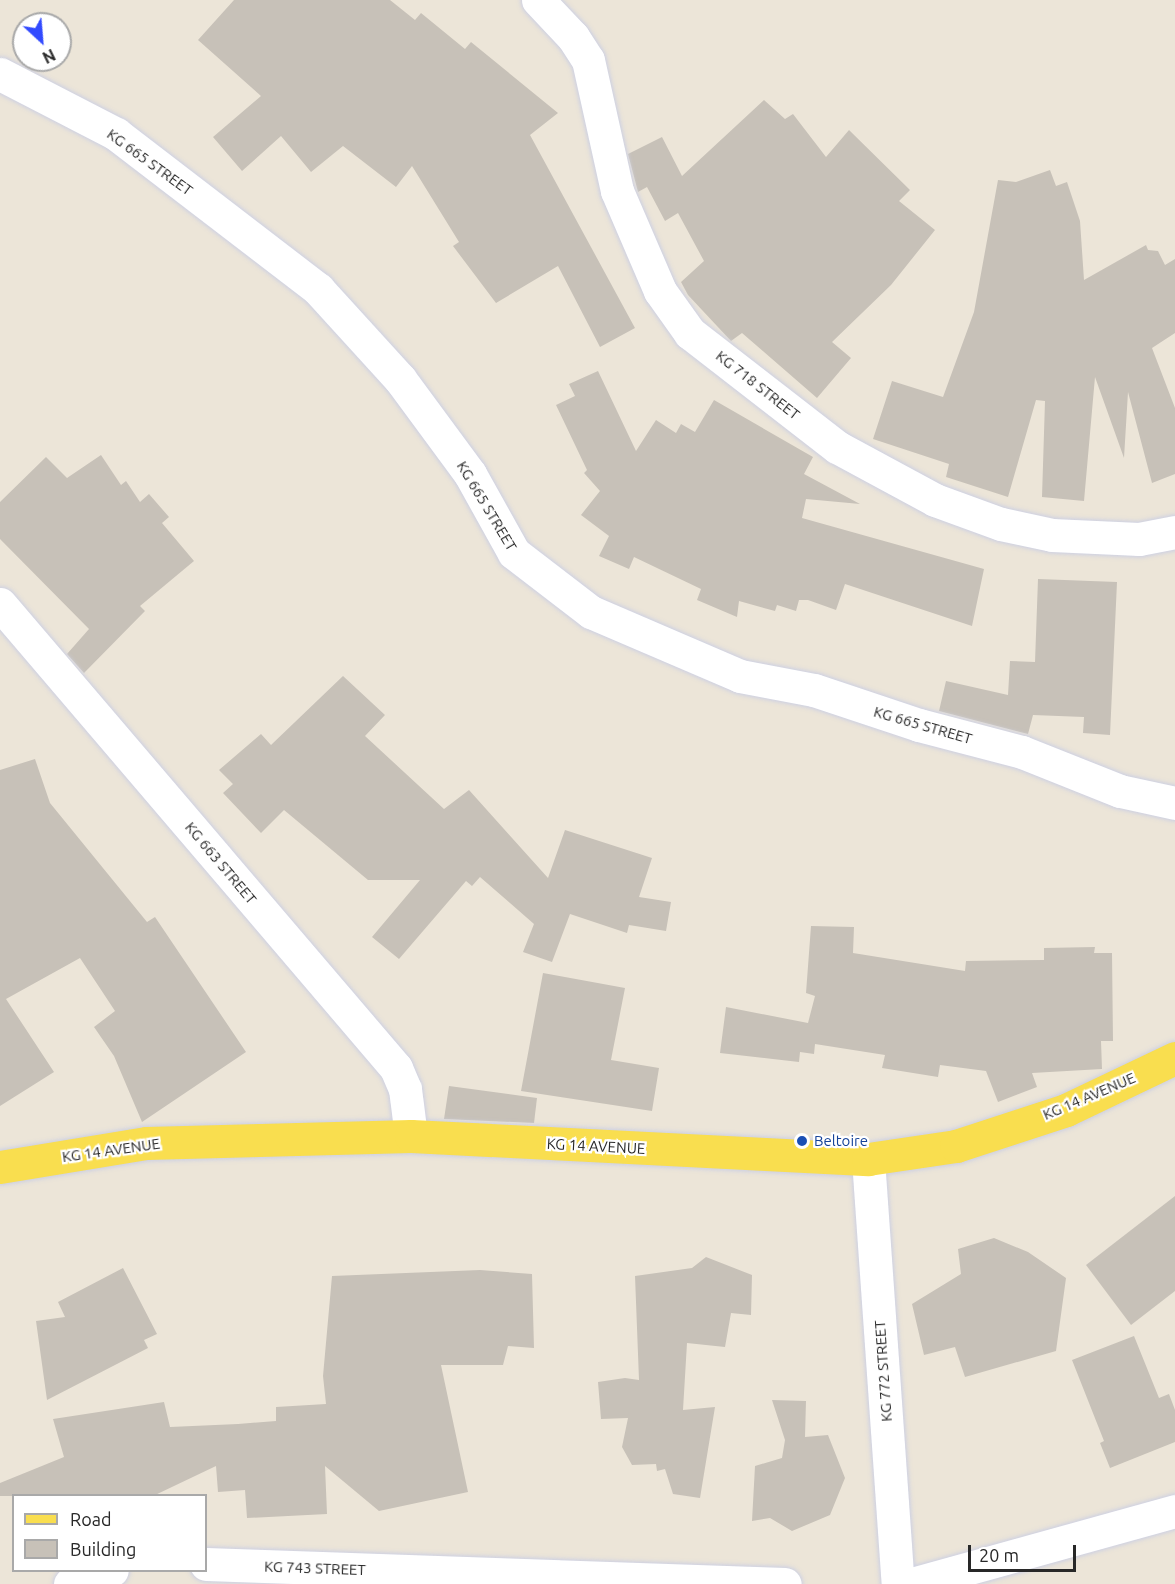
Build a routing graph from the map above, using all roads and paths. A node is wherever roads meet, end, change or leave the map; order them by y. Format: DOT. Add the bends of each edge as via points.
graph roads {
  1 [pos="538,0"];
  2 [pos="0,75"];
  3 [pos="1175,532"];
  4 [pos="0,604"];
  5 [pos="1175,803"];
  6 [pos="1175,1058"];
  7 [pos="411,1137"];
  8 [pos="868,1159"];
  9 [pos="0,1167"];
  10 [pos="1175,1511"];
  11 [pos="207,1564"];
  12 [pos="106,1572"];
  13 [pos="70,1584"];
  14 [pos="785,1584"];
  15 [pos="898,1584"];
  16 [pos="912,1584"];
  1 -- 3 [label="street, KG 718 STREET" via="573,37 588,60 616,191 660,291 690,333 837,447 935,500 1001,524 1052,535 1139,539"];
  2 -- 5 [label="street, KG 665 STREET" via="116,134 318,289 400,379 470,474 514,553 591,612 740,676 813,690 919,725 1022,752 1120,791"];
  4 -- 7 [label="street, KG 663 STREET" via="396,1068 405,1089"];
  6 -- 8 [label="main road, KG 14 AVENUE" via="1066,1110 956,1146"];
  7 -- 8 [label="main road, KG 14 AVENUE"];
  7 -- 9 [label="main road, KG 14 AVENUE" via="146,1143"];
  8 -- 15 [label="street, KG 772 STREET"];
  10 -- 16 [label="street"];
  11 -- 14 [label="street, KG 743 STREET"];
  12 -- 13 [label="street"];
}
